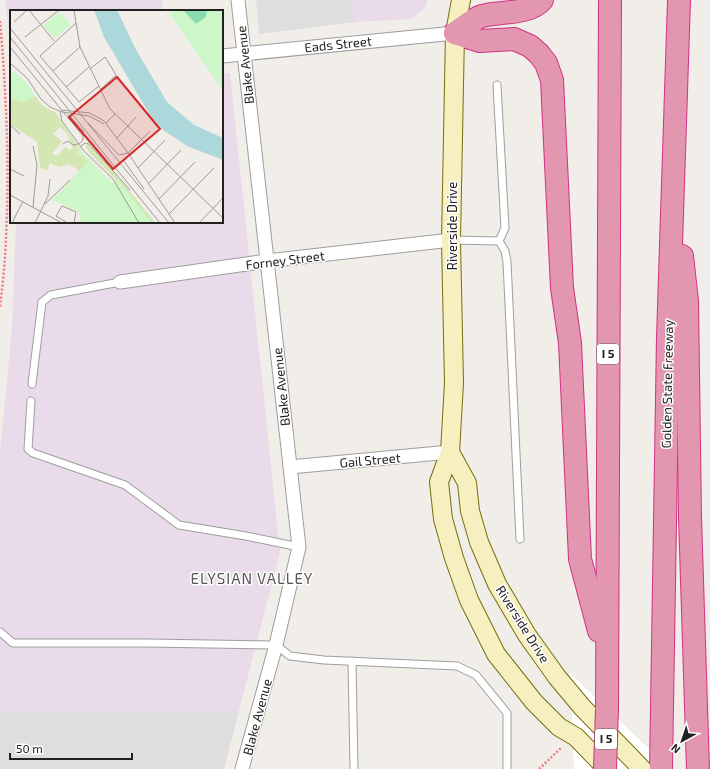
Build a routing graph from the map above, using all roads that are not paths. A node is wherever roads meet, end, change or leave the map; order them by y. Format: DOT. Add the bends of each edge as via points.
graph roads {
  1 [pos="238,0"];
  2 [pos="461,0"];
  3 [pos="542,0"];
  4 [pos="610,0"];
  5 [pos="678,0"];
  6 [pos="455,33"];
  7 [pos="244,54"];
  8 [pos="223,56"];
  9 [pos="497,85"];
  10 [pos="673,183"];
  11 [pos="451,240"];
  12 [pos="499,241"];
  13 [pos="267,262"];
  14 [pos="120,282"];
  15 [pos="32,384"];
  16 [pos="31,401"];
  17 [pos="450,452"];
  18 [pos="290,467"];
  19 [pos="520,539"];
  20 [pos="299,547"];
  21 [pos="0,632"];
  22 [pos="276,645"];
  23 [pos="607,660"];
  24 [pos="352,661"];
  25 [pos="655,766"];
  26 [pos="242,769"];
  27 [pos="354,769"];
  28 [pos="507,769"];
  29 [pos="606,769"];
  30 [pos="698,769"];
  1 -- 7 [label="street, Blake Avenue"];
  2 -- 6 [label="main road, Riverside Drive"];
  3 -- 6 [label="highway" via="524,10 481,16"];
  4 -- 23 [label="highway, I 5"];
  5 -- 10 [label="highway, Golden State Freeway"];
  6 -- 7 [label="street, Eads Street"];
  6 -- 11 [label="main road, Riverside Drive"];
  6 -- 23 [label="highway" via="480,41 514,39 530,46 546,63 552,80 562,288 570,343 580,559"];
  7 -- 8 [label="street, Eads Street"];
  7 -- 13 [label="street, Blake Avenue"];
  9 -- 12 [label="lane" via="505,228"];
  10 -- 25 [label="highway, Golden State Freeway"];
  10 -- 30 [label="highway" via="687,301 690,517"];
  11 -- 12 [label="lane"];
  11 -- 13 [label="street, Forney Street"];
  11 -- 17 [label="main road, Riverside Drive" via="454,383"];
  12 -- 19 [label="lane" via="505,251 507,262"];
  13 -- 14 [label="street, Forney Street"];
  13 -- 18 [label="street, Blake Avenue"];
  14 -- 15 [label="lane" via="51,295 42,302"];
  16 -- 20 [label="lane" via="28,449 32,453 125,485 179,525"];
  17 -- 18 [label="street, Gail Street"];
  17 -- 25 [label="main road, Riverside Drive" via="467,483 470,511 482,549 497,584 527,635 582,707"];
  17 -- 29 [label="main road, Riverside Drive" via="439,482 442,519 468,600 496,654 534,702 559,727 576,737"];
  18 -- 20 [label="street, Blake Avenue"];
  20 -- 22 [label="street, Blake Avenue"];
  21 -- 22 [label="lane" via="13,643"];
  22 -- 24 [label="lane" via="290,656"];
  22 -- 26 [label="street, Blake Avenue"];
  23 -- 29 [label="highway, I 5, bridge"];
  24 -- 27 [label="lane"];
  24 -- 28 [label="lane" via="456,666 476,675 506,713"];
}
